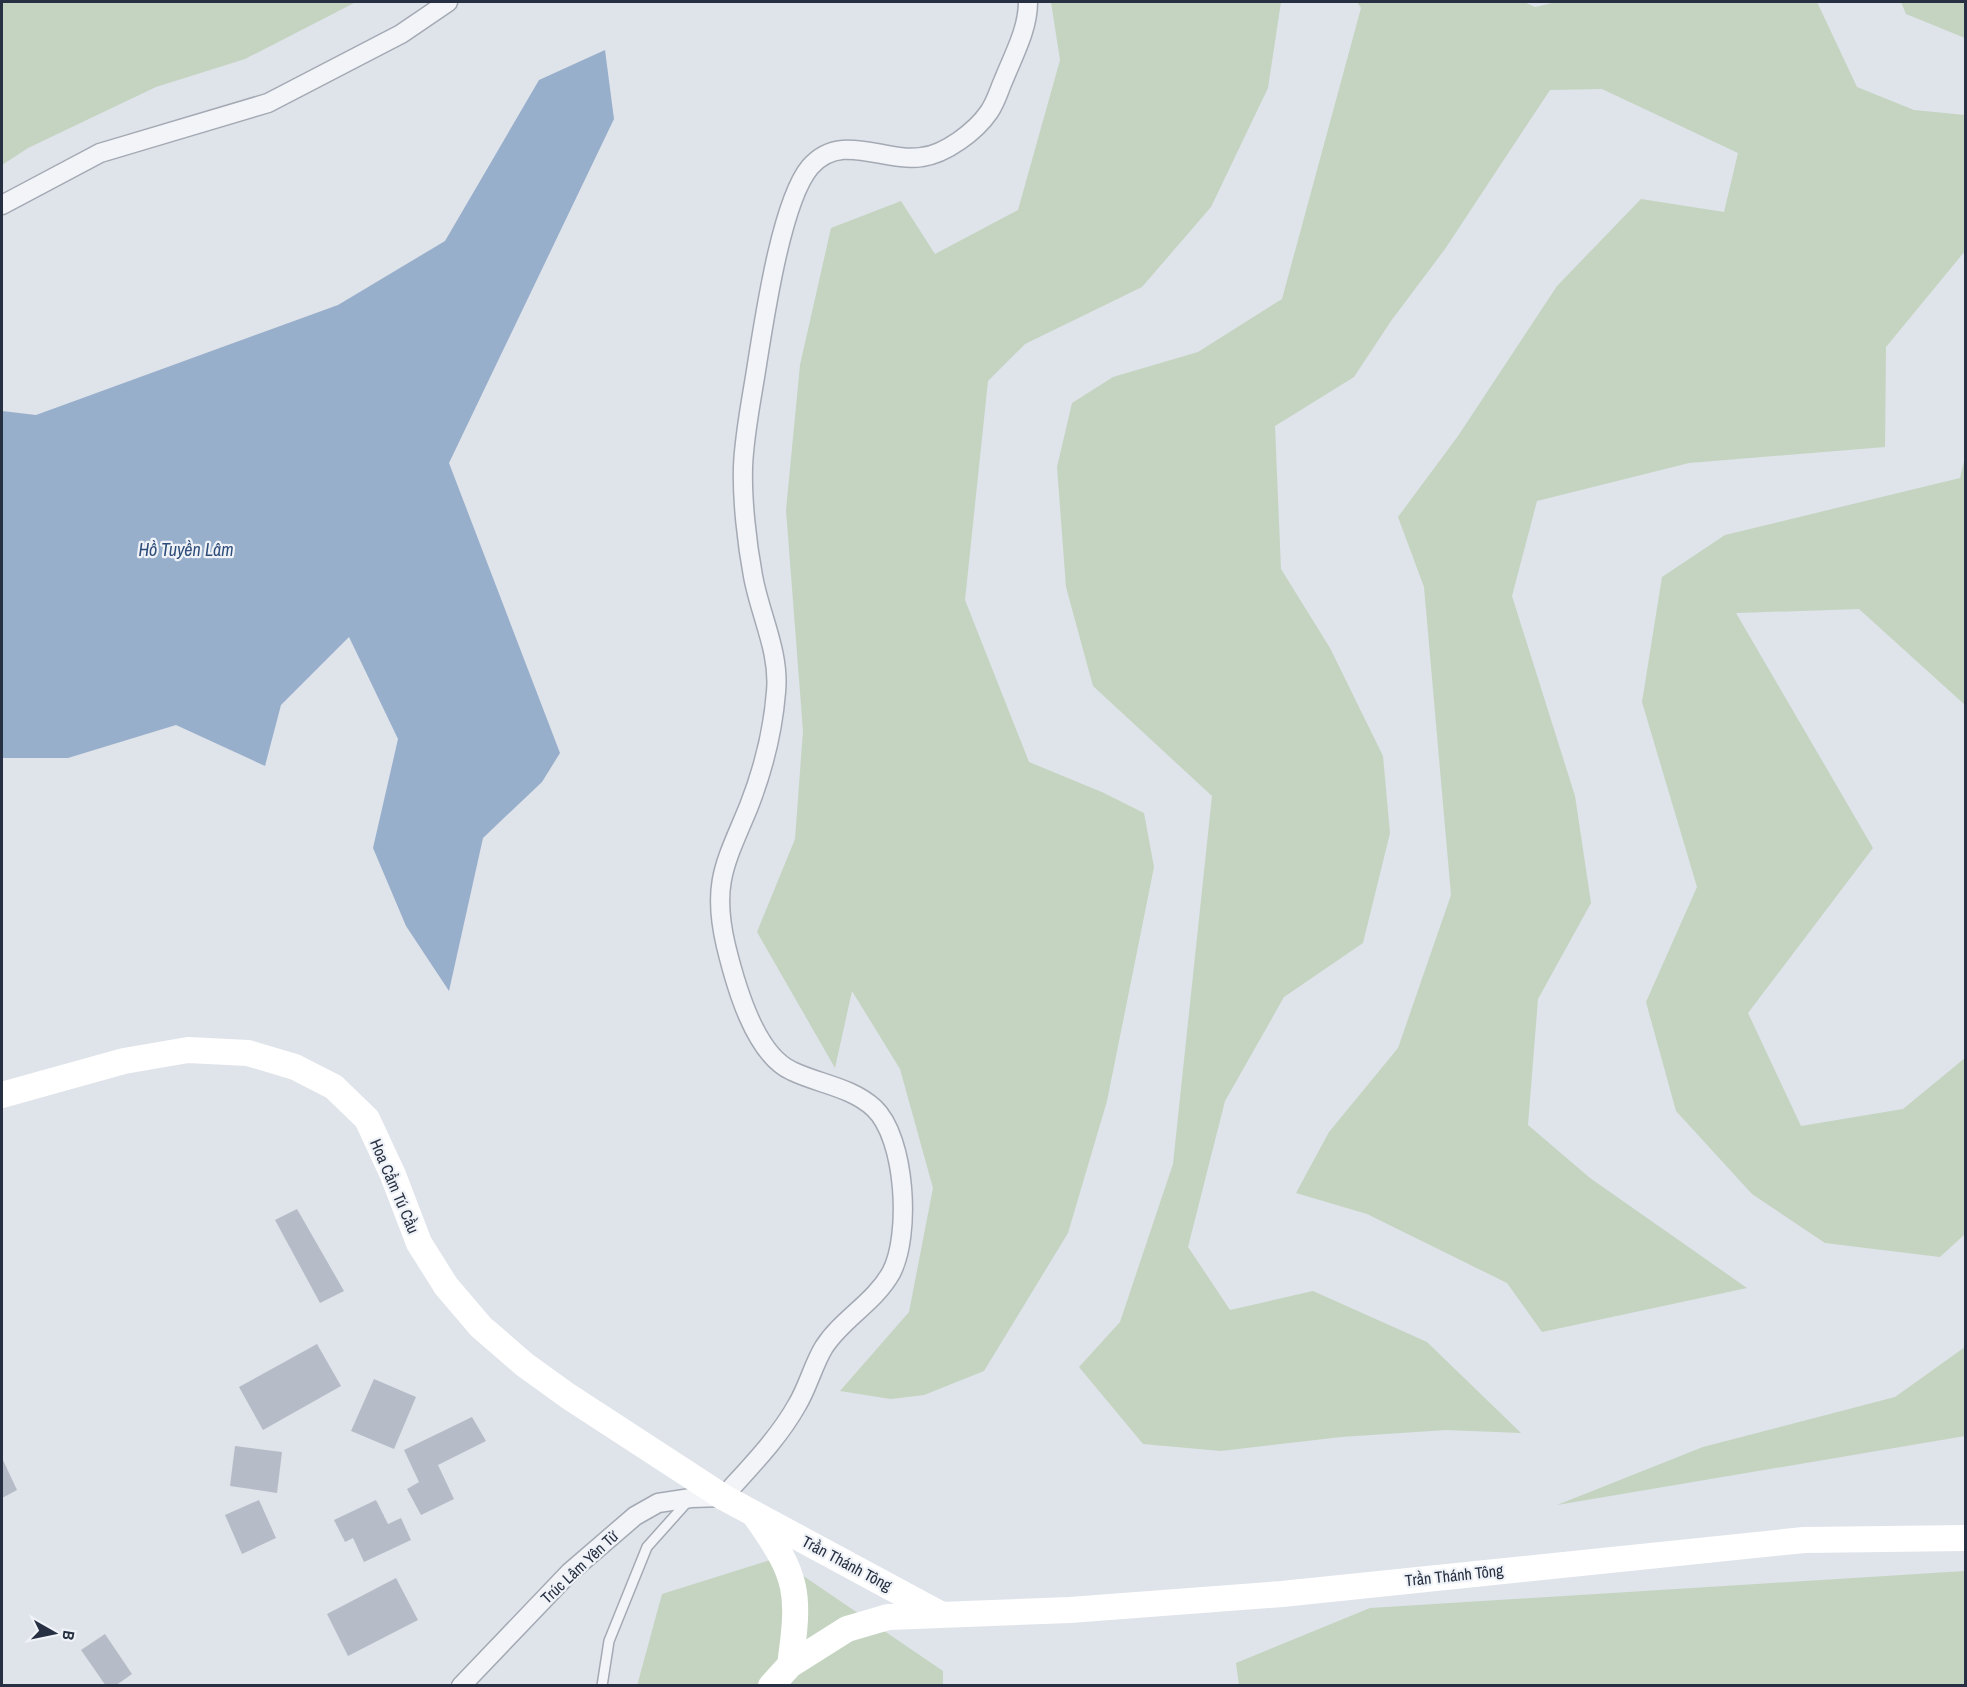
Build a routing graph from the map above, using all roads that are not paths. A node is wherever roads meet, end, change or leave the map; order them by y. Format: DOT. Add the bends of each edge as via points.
graph roads {
  1 [pos="448,2"];
  2 [pos="1028,2"];
  3 [pos="2,206"];
  4 [pos="2,1095"];
  5 [pos="723,1497"];
  6 [pos="691,1498"];
  7 [pos="752,1512"];
  8 [pos="1965,1538"];
  9 [pos="941,1614"];
  10 [pos="789,1665"];
  11 [pos="461,1686"];
  12 [pos="602,1686"];
  13 [pos="771,1686"];
  1 -- 3 [label="street" via="401,34 268,104 100,153"];
  2 -- 5 [label="street" via="1027,18 993,106 974,128 951,145 922,158 844,149 822,157 808,170 788,216 766,310 743,479 753,576 772,646 776,693 760,773 726,857 718,895 720,912 734,976 763,1044 785,1068 859,1097 881,1116 895,1146 902,1210 892,1270 860,1311 830,1338 794,1411"];
  4 -- 5 [label="street, Hoa Cẩm Tú Cầu" via="124,1061 188,1050 248,1053 295,1067 334,1087 367,1119 419,1243 446,1286 481,1327 568,1396"];
  5 -- 6 [label="street, Trúc Lâm Yên Tử"];
  5 -- 7 [label="street, Trần Thánh Tông"];
  6 -- 11 [label="street, Trúc Lâm Yên Tử" via="658,1503 635,1515 570,1572"];
  6 -- 12 [label="lane" via="646,1547 609,1641"];
  7 -- 9 [label="street, Trần Thánh Tông"];
  7 -- 10 [label="street, Trần Thánh Tông" via="783,1554 790,1575 796,1617"];
  8 -- 9 [label="street, Trần Thánh Tông" via="1804,1540 1282,1594 1070,1610"];
  9 -- 10 [label="street, Trần Thánh Tông" via="888,1617 847,1629"];
  10 -- 13 [label="street, Trần Thánh Tông"];
}
